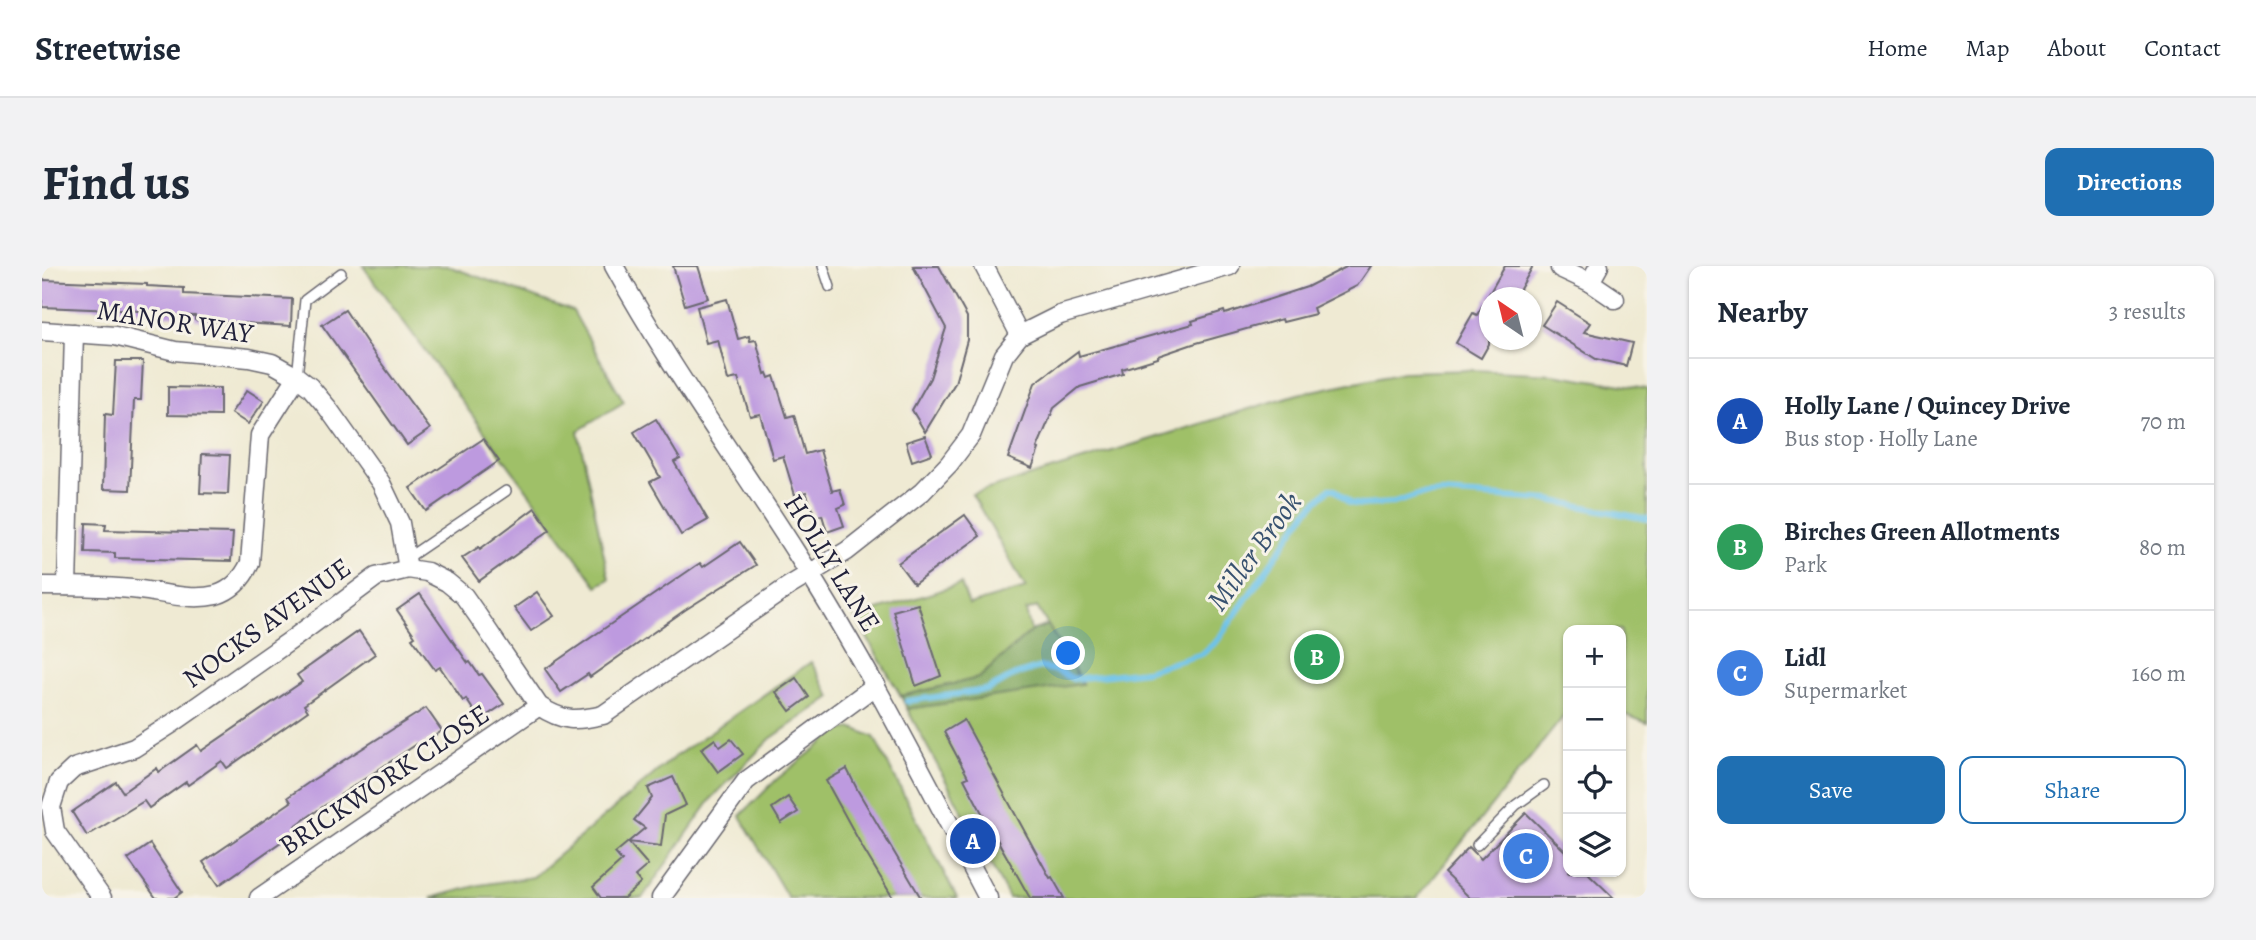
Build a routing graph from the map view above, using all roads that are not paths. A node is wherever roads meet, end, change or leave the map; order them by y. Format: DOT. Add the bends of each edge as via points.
graph roads {
  1 [pos="614,266"];
  2 [pos="823,266"];
  3 [pos="984,266"];
  4 [pos="1230,266"];
  5 [pos="1599,266"];
  6 [pos="1560,268"];
  7 [pos="341,273"];
  8 [pos="1590,282"];
  9 [pos="830,287"];
  10 [pos="1615,299"];
  11 [pos="42,331"];
  12 [pos="74,334"];
  13 [pos="1020,335"];
  14 [pos="298,377"];
  15 [pos="506,491"];
  16 [pos="407,564"];
  17 [pos="810,574"];
  18 [pos="42,586"];
  19 [pos="67,586"];
  20 [pos="876,685"];
  21 [pos="540,706"];
  22 [pos="1544,785"];
  23 [pos="1477,845"];
  24 [pos="102,898"];
  25 [pos="259,898"];
  26 [pos="661,898"];
  27 [pos="988,898"];
  1 -- 17 [label="street, HOLLY LANE"];
  2 -- 9 [label="lane"];
  3 -- 13 [label="street"];
  4 -- 13 [label="street" via="1060,315"];
  5 -- 8 [label="street"];
  6 -- 8 [label="street"];
  7 -- 14 [label="lane" via="305,300"];
  8 -- 10 [label="street"];
  11 -- 12 [label="street, MANOR WAY"];
  12 -- 14 [label="street, MANOR WAY" via="116,336 175,351 249,358 272,363"];
  12 -- 19 [label="street"];
  13 -- 17 [label="street" via="1004,355 971,435 949,464 911,501"];
  14 -- 16 [label="street, MANOR WAY" via="327,407 381,483 400,523"];
  14 -- 19 [label="street" via="260,435 250,563 243,578 218,594 196,597"];
  15 -- 16 [label="lane"];
  16 -- 21 [label="street" via="447,582 464,596"];
  16 -- 24 [label="street, NOCKS AVENUE" via="376,577 134,748 74,768 59,782 51,807 55,831"];
  17 -- 20 [label="street, HOLLY LANE"];
  17 -- 21 [label="street" via="603,715 577,721 554,716"];
  18 -- 19 [label="street"];
  20 -- 26 [label="street" via="746,781"];
  20 -- 27 [label="street, HOLLY LANE"];
  21 -- 25 [label="street, BRICKWORK CLOSE"];
  22 -- 23 [label="lane" via="1516,805"];
}
